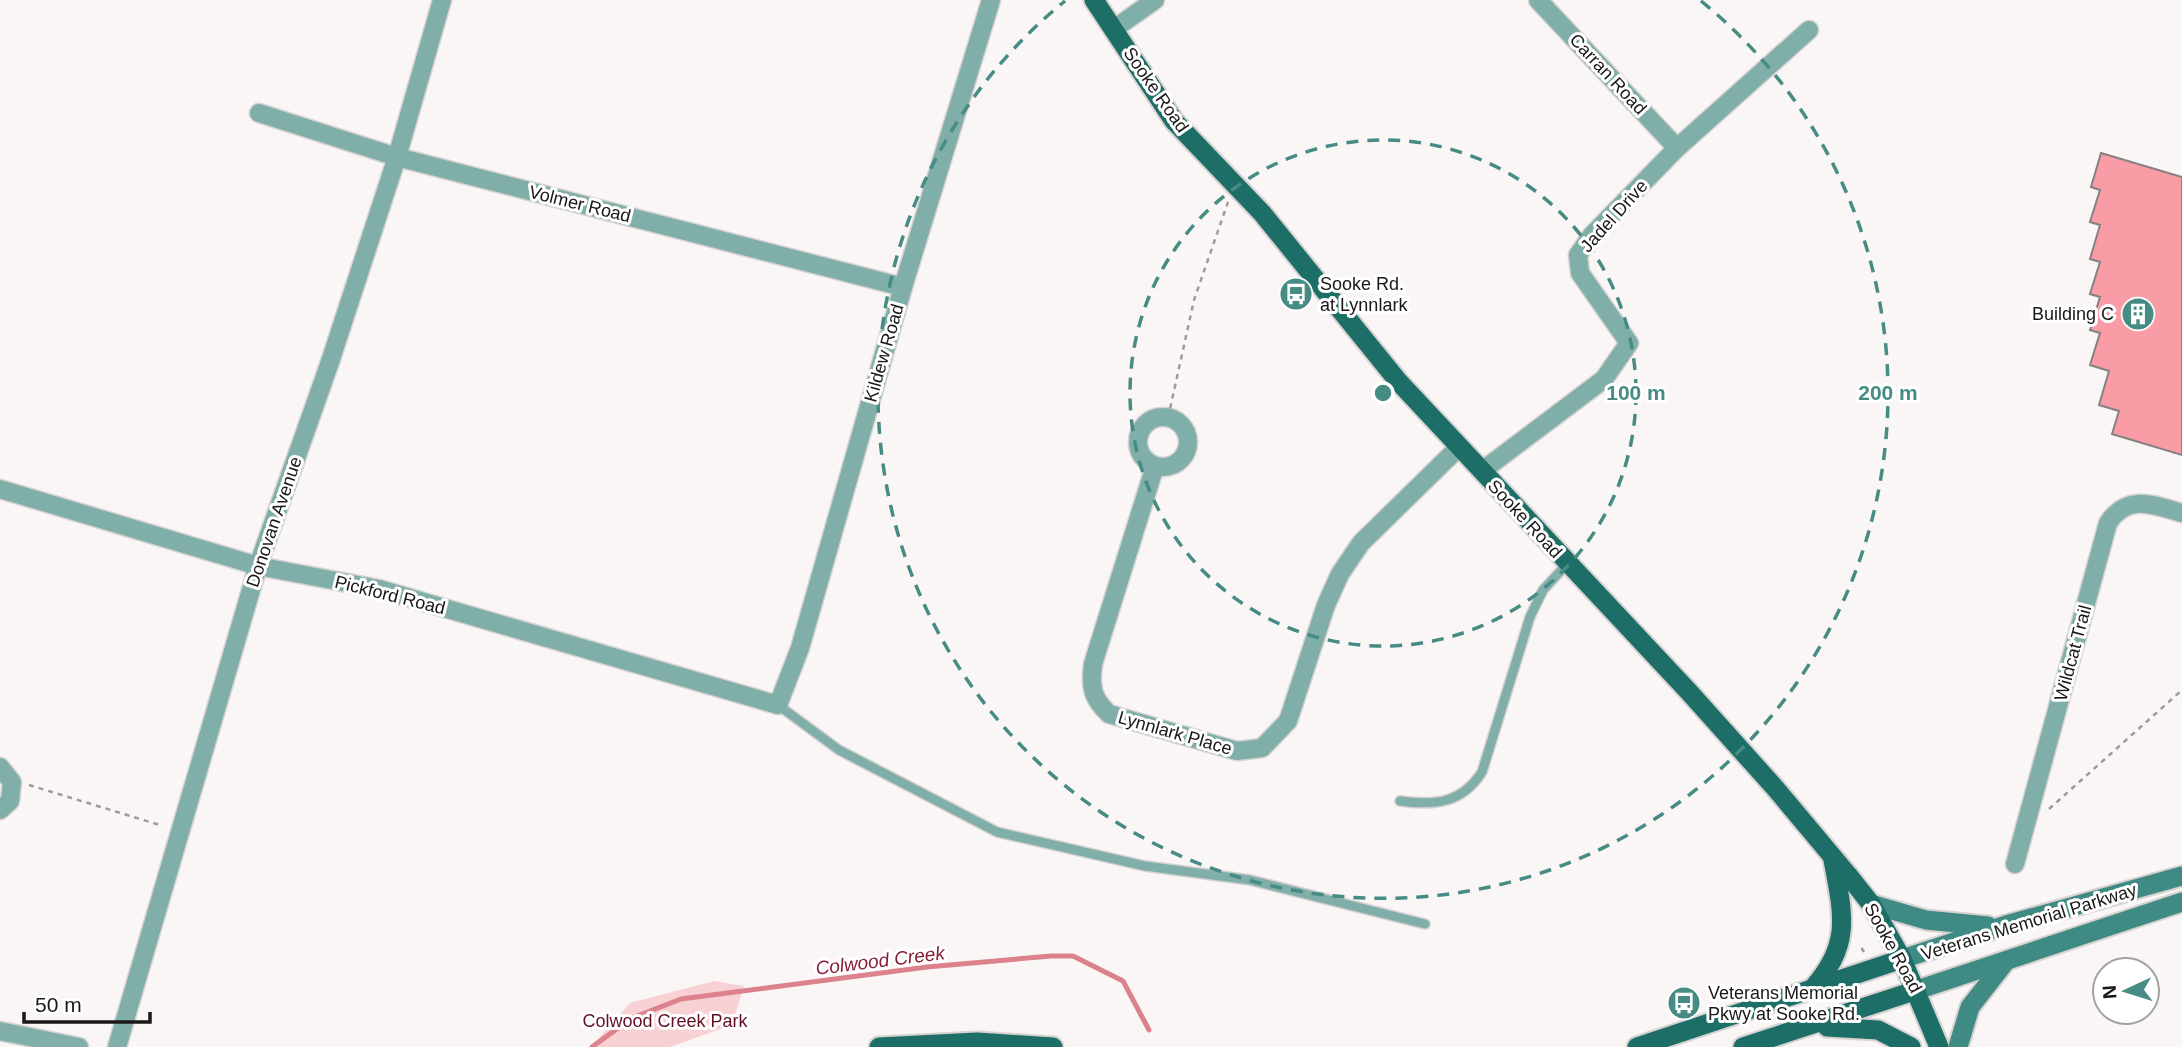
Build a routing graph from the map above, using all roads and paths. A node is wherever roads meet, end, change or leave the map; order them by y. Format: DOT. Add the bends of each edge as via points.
graph roads {
  1 [pos="442,0"];
  2 [pos="991,0"];
  3 [pos="1094,0"];
  4 [pos="1155,0"];
  5 [pos="1538,0"];
  6 [pos="1114,29"];
  7 [pos="1809,30"];
  8 [pos="259,113"];
  9 [pos="1677,149"];
  10 [pos="397,157"];
  11 [pos="1234,185"];
  12 [pos="903,287"];
  13 [pos="1168,418"];
  14 [pos="1459,447"];
  15 [pos="1155,466"];
  16 [pos="1482,471"];
  17 [pos="0,489"];
  18 [pos="2182,513"];
  19 [pos="1567,564"];
  20 [pos="258,566"];
  21 [pos="2182,690"];
  22 [pos="778,705"];
  23 [pos="0,767"];
  24 [pos="12,782"];
  25 [pos="1400,801"];
  26 [pos="0,810"];
  27 [pos="2025,830"];
  28 [pos="179,831"];
  29 [pos="1833,857"];
  30 [pos="2015,864"];
  31 [pos="2182,876"];
  32 [pos="2182,902"];
  33 [pos="1871,904"];
  34 [pos="1425,924"];
  35 [pos="2006,925"];
  36 [pos="2008,958"];
  37 [pos="1902,959"];
  38 [pos="1812,989"];
  39 [pos="1917,990"];
  40 [pos="0,1031"];
  41 [pos="1791,1031"];
  42 [pos="79,1047"];
  43 [pos="117,1047"];
  44 [pos="879,1047"];
  45 [pos="1053,1047"];
  46 [pos="1637,1047"];
  47 [pos="1743,1047"];
  48 [pos="1911,1047"];
  49 [pos="1939,1047"];
  50 [pos="1958,1047"];
  1 -- 10 [label="street, Donovan Avenue"];
  2 -- 12 [label="street, Kildew Road"];
  3 -- 6 [label="main road, Sooke Road"];
  4 -- 6 [label="street"];
  5 -- 9 [label="street, Carran Road"];
  6 -- 11 [label="main road, Sooke Road" via="1174,121"];
  7 -- 9 [label="street, Jadel Drive"];
  8 -- 10 [label="street, Volmer Road"];
  9 -- 16 [label="street, Jadel Drive" via="1578,255 1580,273 1629,343 1619,362 1604,379"];
  10 -- 12 [label="street, Volmer Road"];
  10 -- 20 [label="street, Donovan Avenue"];
  11 -- 13 [label="path" via="1194,300"];
  11 -- 14 [label="main road, Sooke Road"];
  12 -- 22 [label="street, Kildew Road" via="800,648"];
  13 -- 15 [label="street" via="1157,418 1140,430 1139,452"];
  13 -- 15 [label="street" via="1178,423 1188,443 1177,463"];
  14 -- 15 [label="street, Lynnlark Place" via="1361,543 1340,574 1288,721 1262,748 1237,751 1109,714 1095,701 1093,664"];
  14 -- 16 [label="main road, Sooke Road"];
  16 -- 19 [label="main road, Sooke Road"];
  17 -- 20 [label="street, Pickford Road"];
  18 -- 27 [label="street, Wildcat Trail" via="2135,502 2115,513 2108,523"];
  19 -- 25 [label="lane" via="1543,590 1530,617 1482,772 1473,785 1448,801"];
  19 -- 29 [label="main road, Sooke Road" via="1768,780"];
  20 -- 22 [label="street, Pickford Road" via="379,589"];
  20 -- 28 [label="street, Donovan Avenue"];
  21 -- 27 [label="path"];
  22 -- 34 [label="lane" via="839,750 997,832 1145,866 1251,880"];
  23 -- 24 [label="street"];
  24 -- 26 [label="street" via="10,801"];
  24 -- 28 [label="path"];
  27 -- 30 [label="street, Wildcat Trail"];
  28 -- 43 [label="street, Donovan Avenue"];
  29 -- 33 [label="main road, Sooke Road"];
  29 -- 38 [label="main road" via="1843,914 1841,942 1828,970"];
  31 -- 35 [label="main road, Veterans Memorial Parkway"];
  32 -- 36 [label="main road, Veterans Memorial Parkway"];
  33 -- 35 [label="main road" via="1948,924"];
  33 -- 37 [label="main road, Sooke Road"];
  35 -- 37 [label="main road, Veterans Memorial Parkway"];
  36 -- 39 [label="main road, Veterans Memorial Parkway"];
  36 -- 50 [label="main road" via="1970,1007"];
  37 -- 38 [label="main road, Veterans Memorial Parkway"];
  37 -- 39 [label="main road, Sooke Road"];
  38 -- 46 [label="main road, Veterans Memorial Parkway"];
  39 -- 41 [label="main road, Veterans Memorial Parkway"];
  39 -- 49 [label="main road, Sooke Road"];
  40 -- 42 [label="street"];
  41 -- 47 [label="main road, Veterans Memorial Parkway"];
  41 -- 48 [label="main road" via="1866,1027"];
  44 -- 45 [label="main road" via="976,1042"];
}
